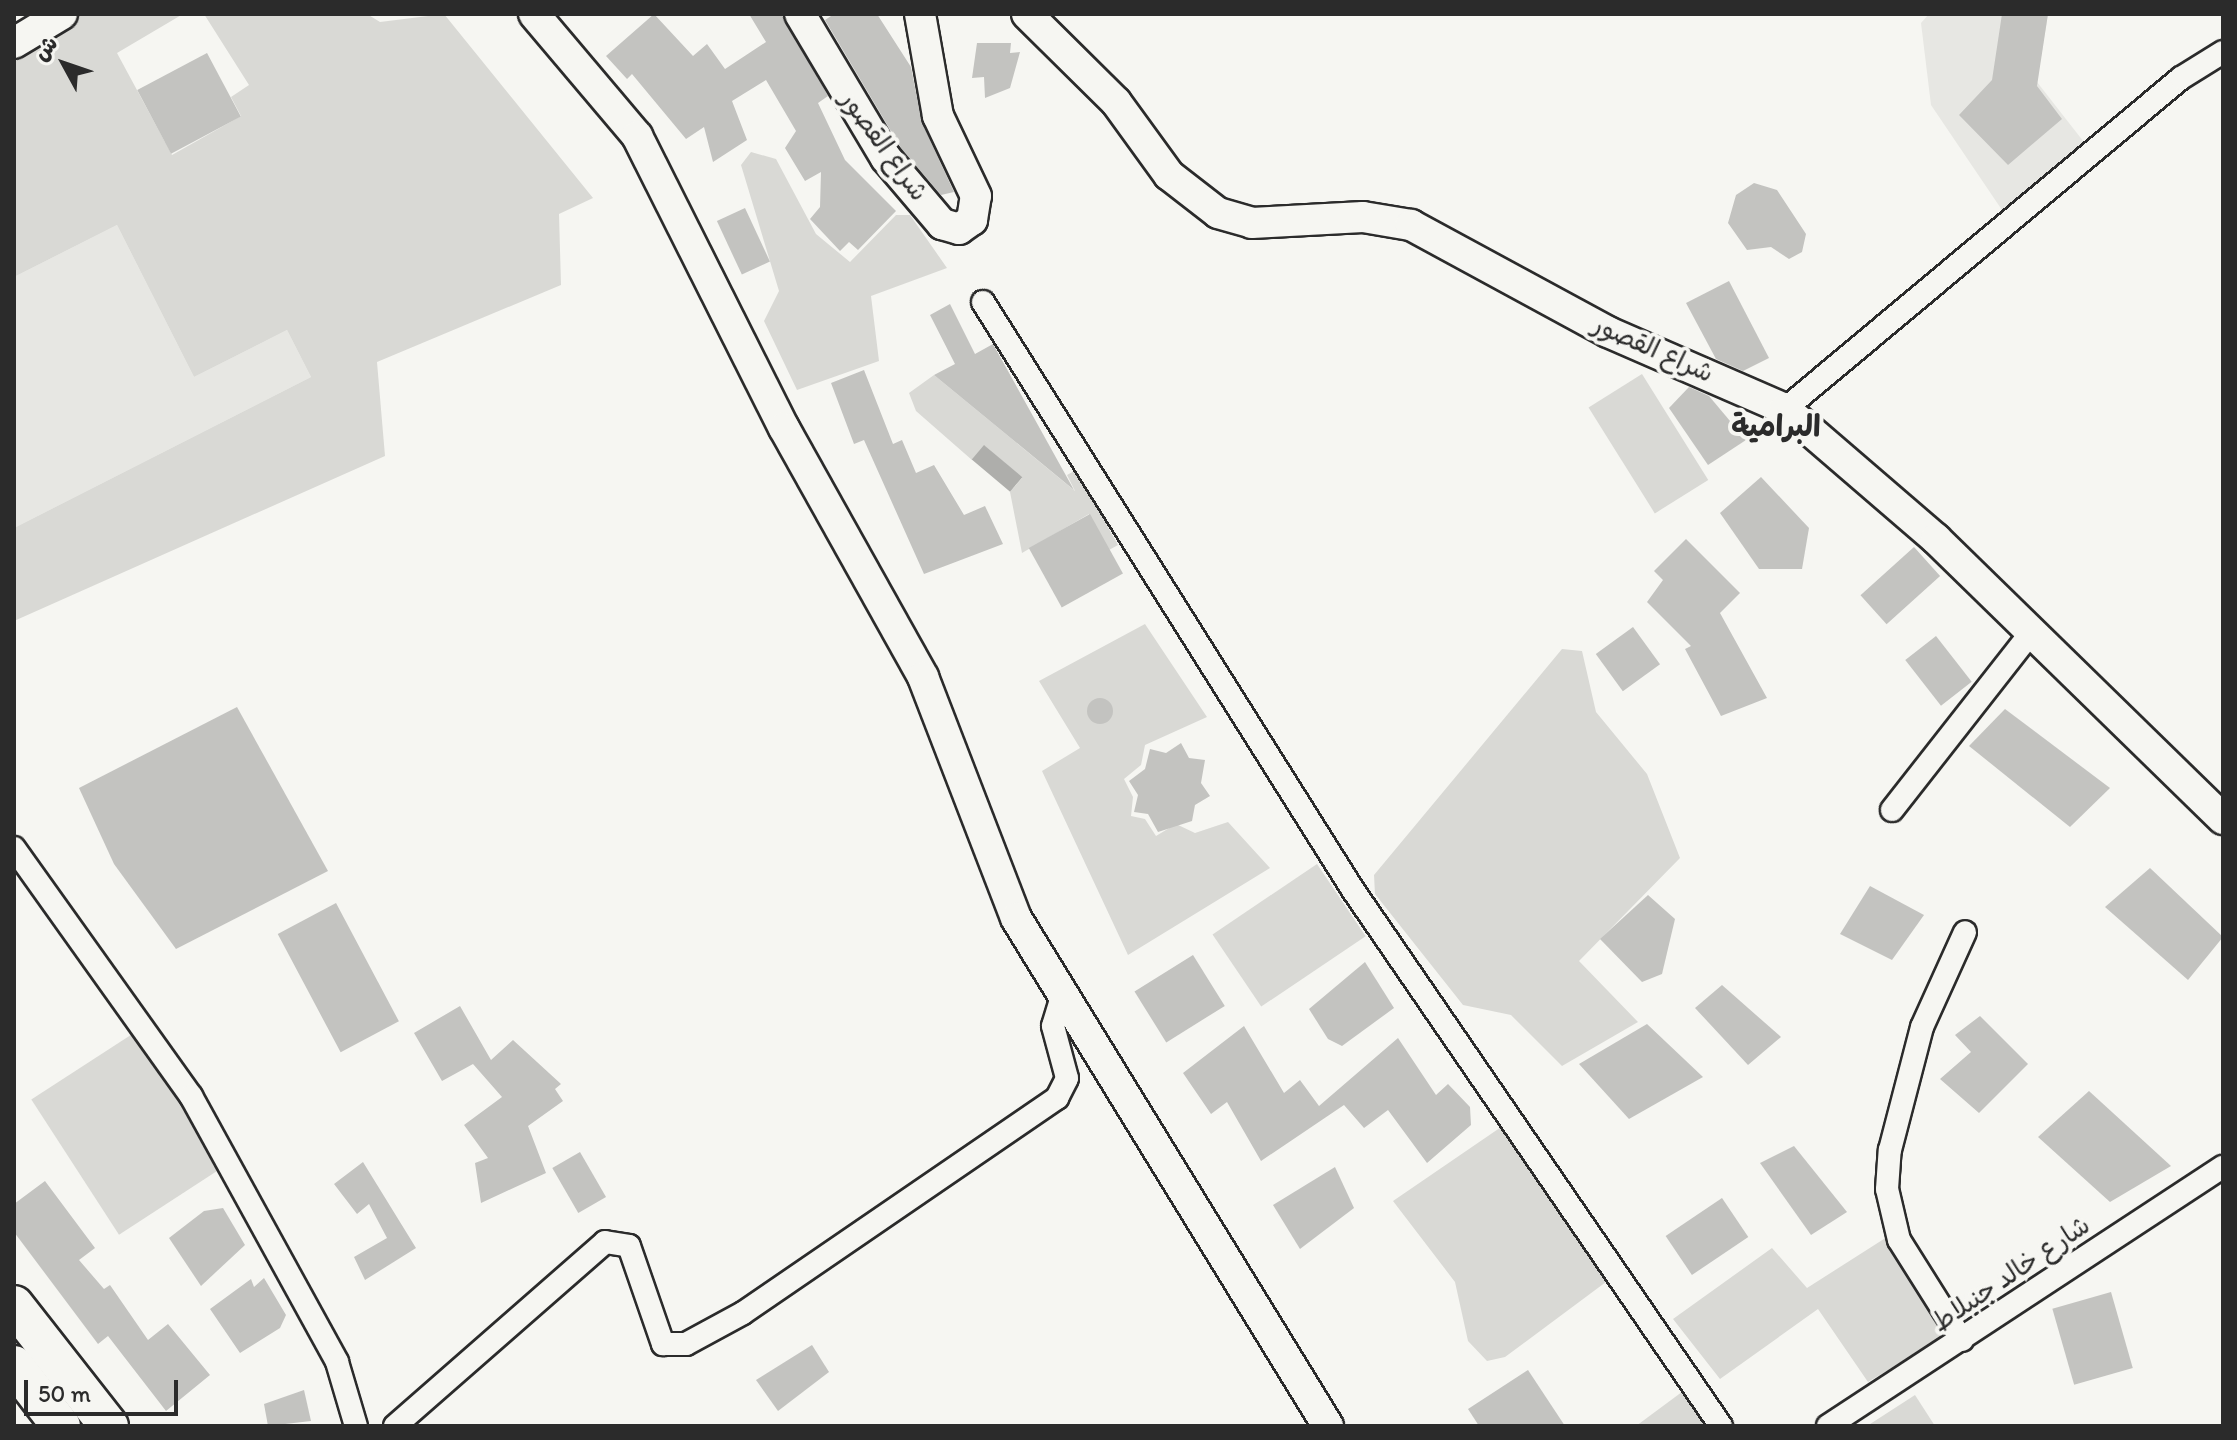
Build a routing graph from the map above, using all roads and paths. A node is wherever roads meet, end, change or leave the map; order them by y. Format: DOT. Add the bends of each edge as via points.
graph roads {
  1 [pos="62,14"];
  2 [pos="534,14"];
  3 [pos="800,14"];
  4 [pos="920,14"];
  5 [pos="1027,14"];
  6 [pos="14,43"];
  7 [pos="2223,52"];
  8 [pos="983,302"];
  9 [pos="1785,409"];
  10 [pos="2031,633"];
  11 [pos="1892,810"];
  12 [pos="2223,819"];
  13 [pos="14,848"];
  14 [pos="1965,932"];
  15 [pos="1062,997"];
  16 [pos="2223,1167"];
  17 [pos="14,1305"];
  18 [pos="1962,1340"];
  19 [pos="14,1365"];
  20 [pos="52,1423"];
  21 [pos="109,1426"];
  22 [pos="356,1426"];
  23 [pos="395,1426"];
  24 [pos="1328,1426"];
  25 [pos="1721,1426"];
  26 [pos="1828,1426"];
  1 -- 6 [label="street"];
  2 -- 15 [label="street" via="637,136 784,428 923,677 965,770 994,870"];
  3 -- 4 [label="street, شراع القصور" via="886,158 942,224 959,229 972,220 976,196 938,116"];
  5 -- 9 [label="street, شراع القصور" via="1116,102 1169,175 1218,213 1252,223 1363,217 1411,225 1608,332"];
  7 -- 9 [label="street" via="2181,78"];
  8 -- 25 [label="street" via="1353,890"];
  9 -- 10 [label="street, شراع القصور" via="1936,539"];
  10 -- 11 [label="street"];
  10 -- 12 [label="street, شراع القصور"];
  13 -- 22 [label="street" via="175,1069 337,1362"];
  14 -- 18 [label="street" via="1922,1027 1890,1150 1887,1189 1899,1240"];
  15 -- 23 [label="street" via="1053,1026 1067,1078 1057,1098 710,1334 675,1347 663,1344 629,1246 605,1242"];
  15 -- 24 [label="street"];
  16 -- 18 [label="street, شارع خالد جنبلاط"];
  17 -- 21 [label="highway"];
  18 -- 26 [label="street, شارع خالد جنبلاط"];
  19 -- 20 [label="highway"];
}
